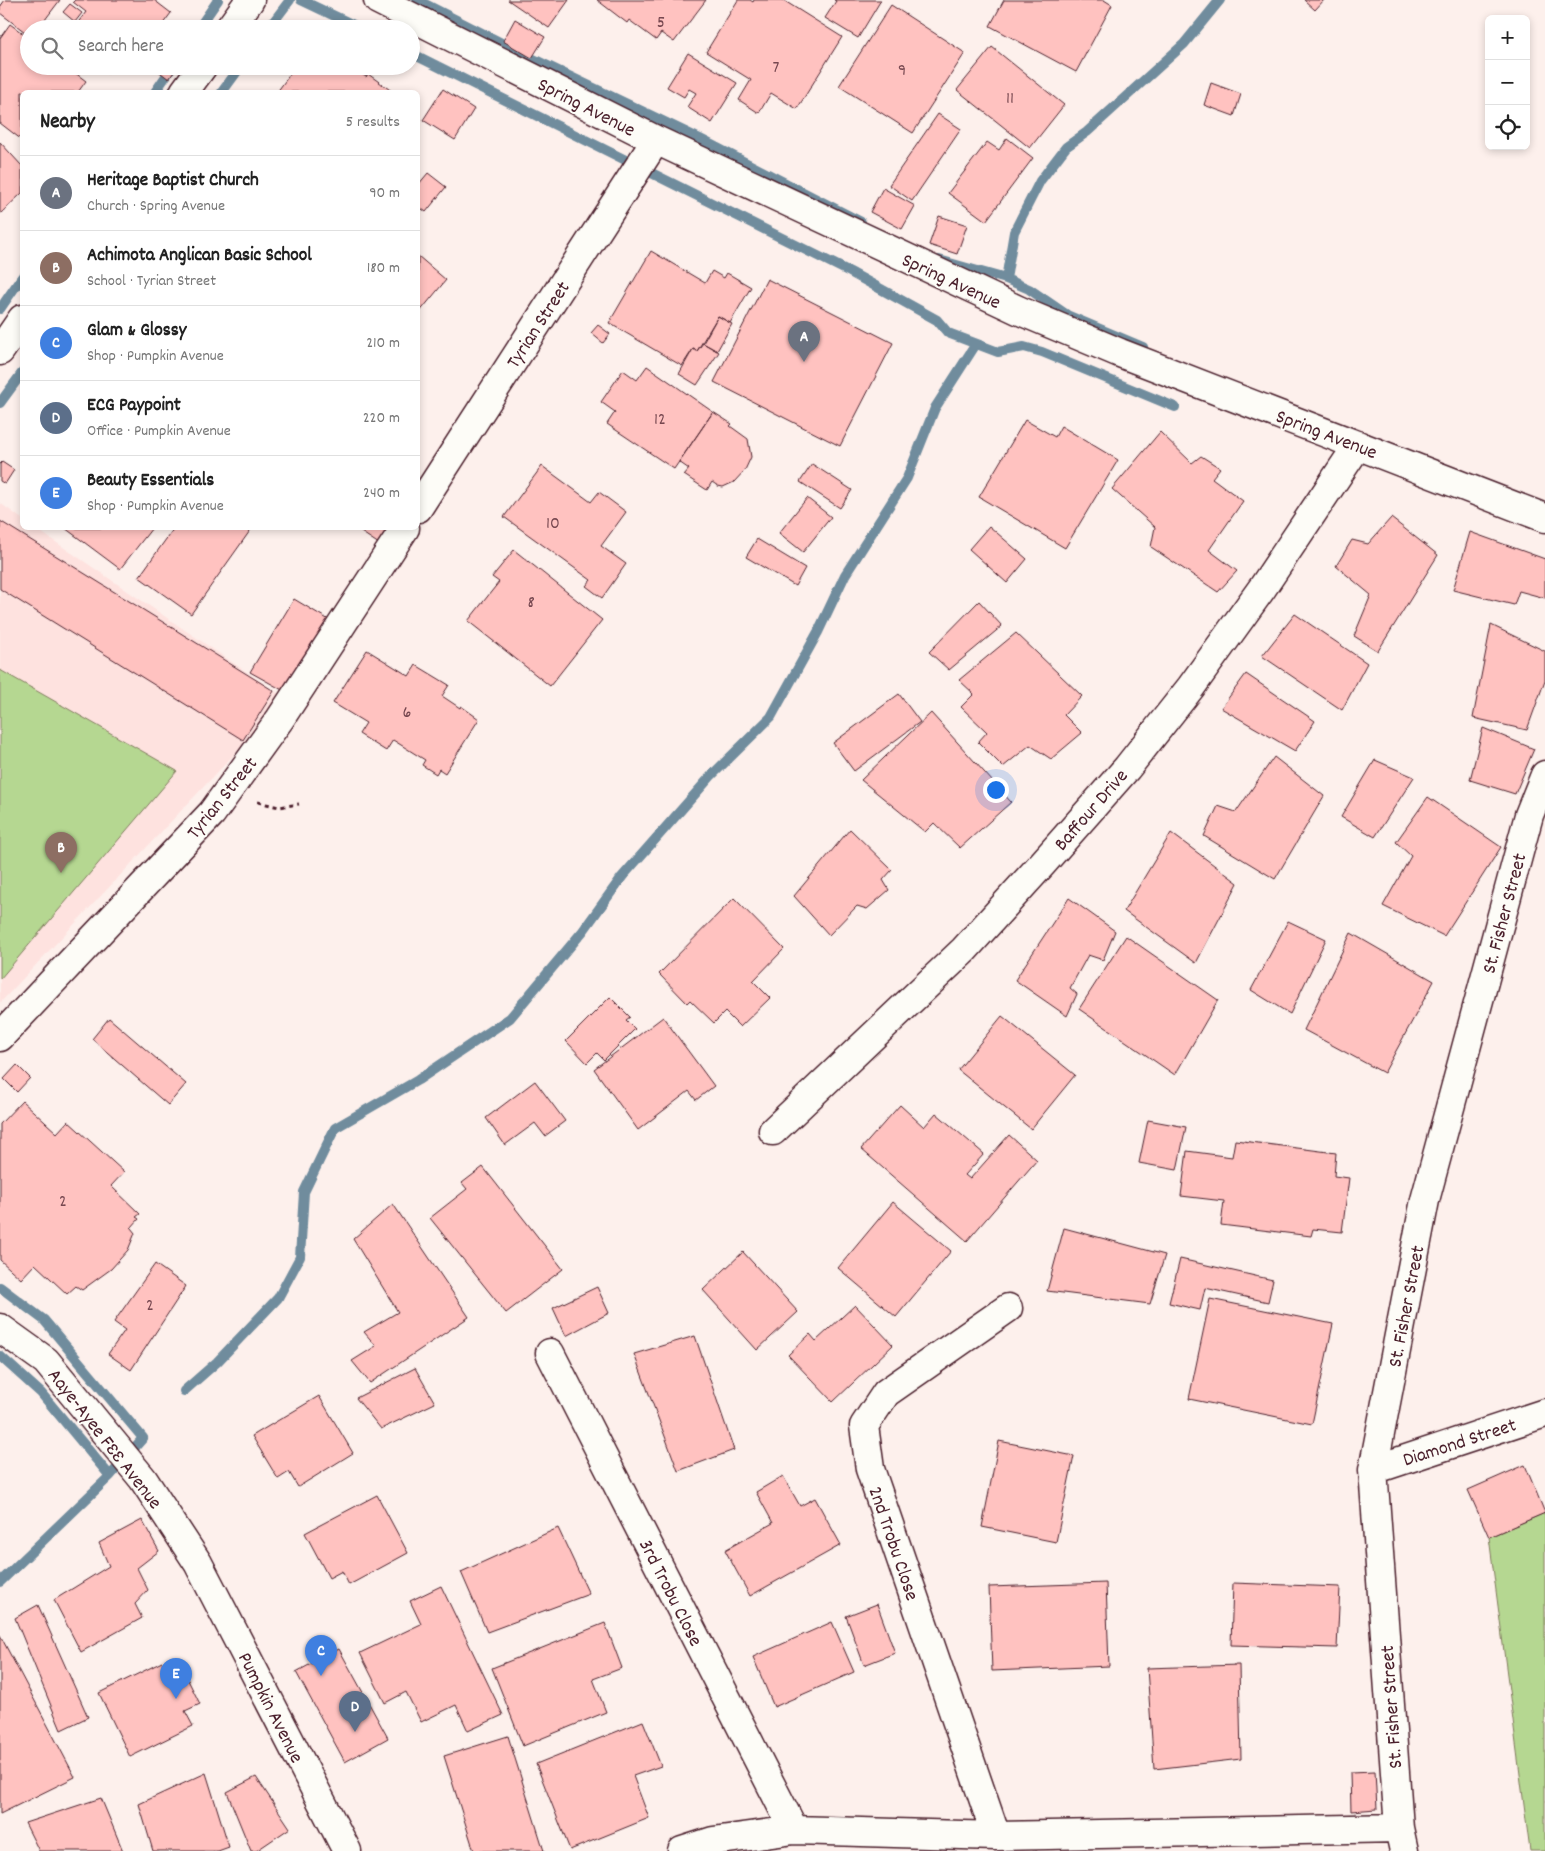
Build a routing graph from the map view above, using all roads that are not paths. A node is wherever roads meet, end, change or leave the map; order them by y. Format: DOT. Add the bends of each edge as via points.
graph roads {
  1 [pos="250,0"];
  2 [pos="378,0"];
  3 [pos="236,20"];
  4 [pos="418,20"];
  5 [pos="420,21"];
  6 [pos="196,75"];
  7 [pos="185,90"];
  8 [pos="656,140"];
  9 [pos="20,322"];
  10 [pos="0,351"];
  11 [pos="1358,445"];
  12 [pos="420,505"];
  13 [pos="1545,518"];
  14 [pos="403,530"];
  15 [pos="1545,775"];
  16 [pos="0,1037"];
  17 [pos="773,1131"];
  18 [pos="1008,1308"];
  19 [pos="0,1328"];
  20 [pos="550,1353"];
  21 [pos="1545,1412"];
  22 [pos="1373,1470"];
  23 [pos="198,1562"];
  24 [pos="794,1830"];
  25 [pos="996,1836"];
  26 [pos="1401,1840"];
  27 [pos="347,1851"];
  28 [pos="682,1851"];
  1 -- 3 [label="street"];
  2 -- 4 [label="street, Spring Avenue"];
  5 -- 8 [label="street, Spring Avenue"];
  6 -- 7 [label="street"];
  8 -- 11 [label="street, Spring Avenue" via="1018,310"];
  8 -- 12 [label="street, Tyrian Street"];
  9 -- 10 [label="street"];
  11 -- 13 [label="street, Spring Avenue"];
  11 -- 17 [label="street, Baffour Drive" via="1263,588 1191,688 1127,768 964,950"];
  14 -- 16 [label="street, Tyrian Street" via="280,719 212,813"];
  15 -- 22 [label="street, St. Fisher Street" via="1529,815 1425,1200"];
  18 -- 25 [label="street, 2nd Trobu Close" via="886,1393 864,1426 870,1469"];
  19 -- 23 [label="street, Aaye-Ayee Fɛɛ Avenue" via="46,1361 143,1479"];
  20 -- 24 [label="street, 3rd Trobu Close"];
  21 -- 22 [label="street, Diamond Street"];
  22 -- 26 [label="street, St. Fisher Street"];
  23 -- 27 [label="street, Pumpkin Avenue"];
  24 -- 25 [label="street"];
  24 -- 28 [label="street" via="713,1841"];
  25 -- 26 [label="street"];
}
